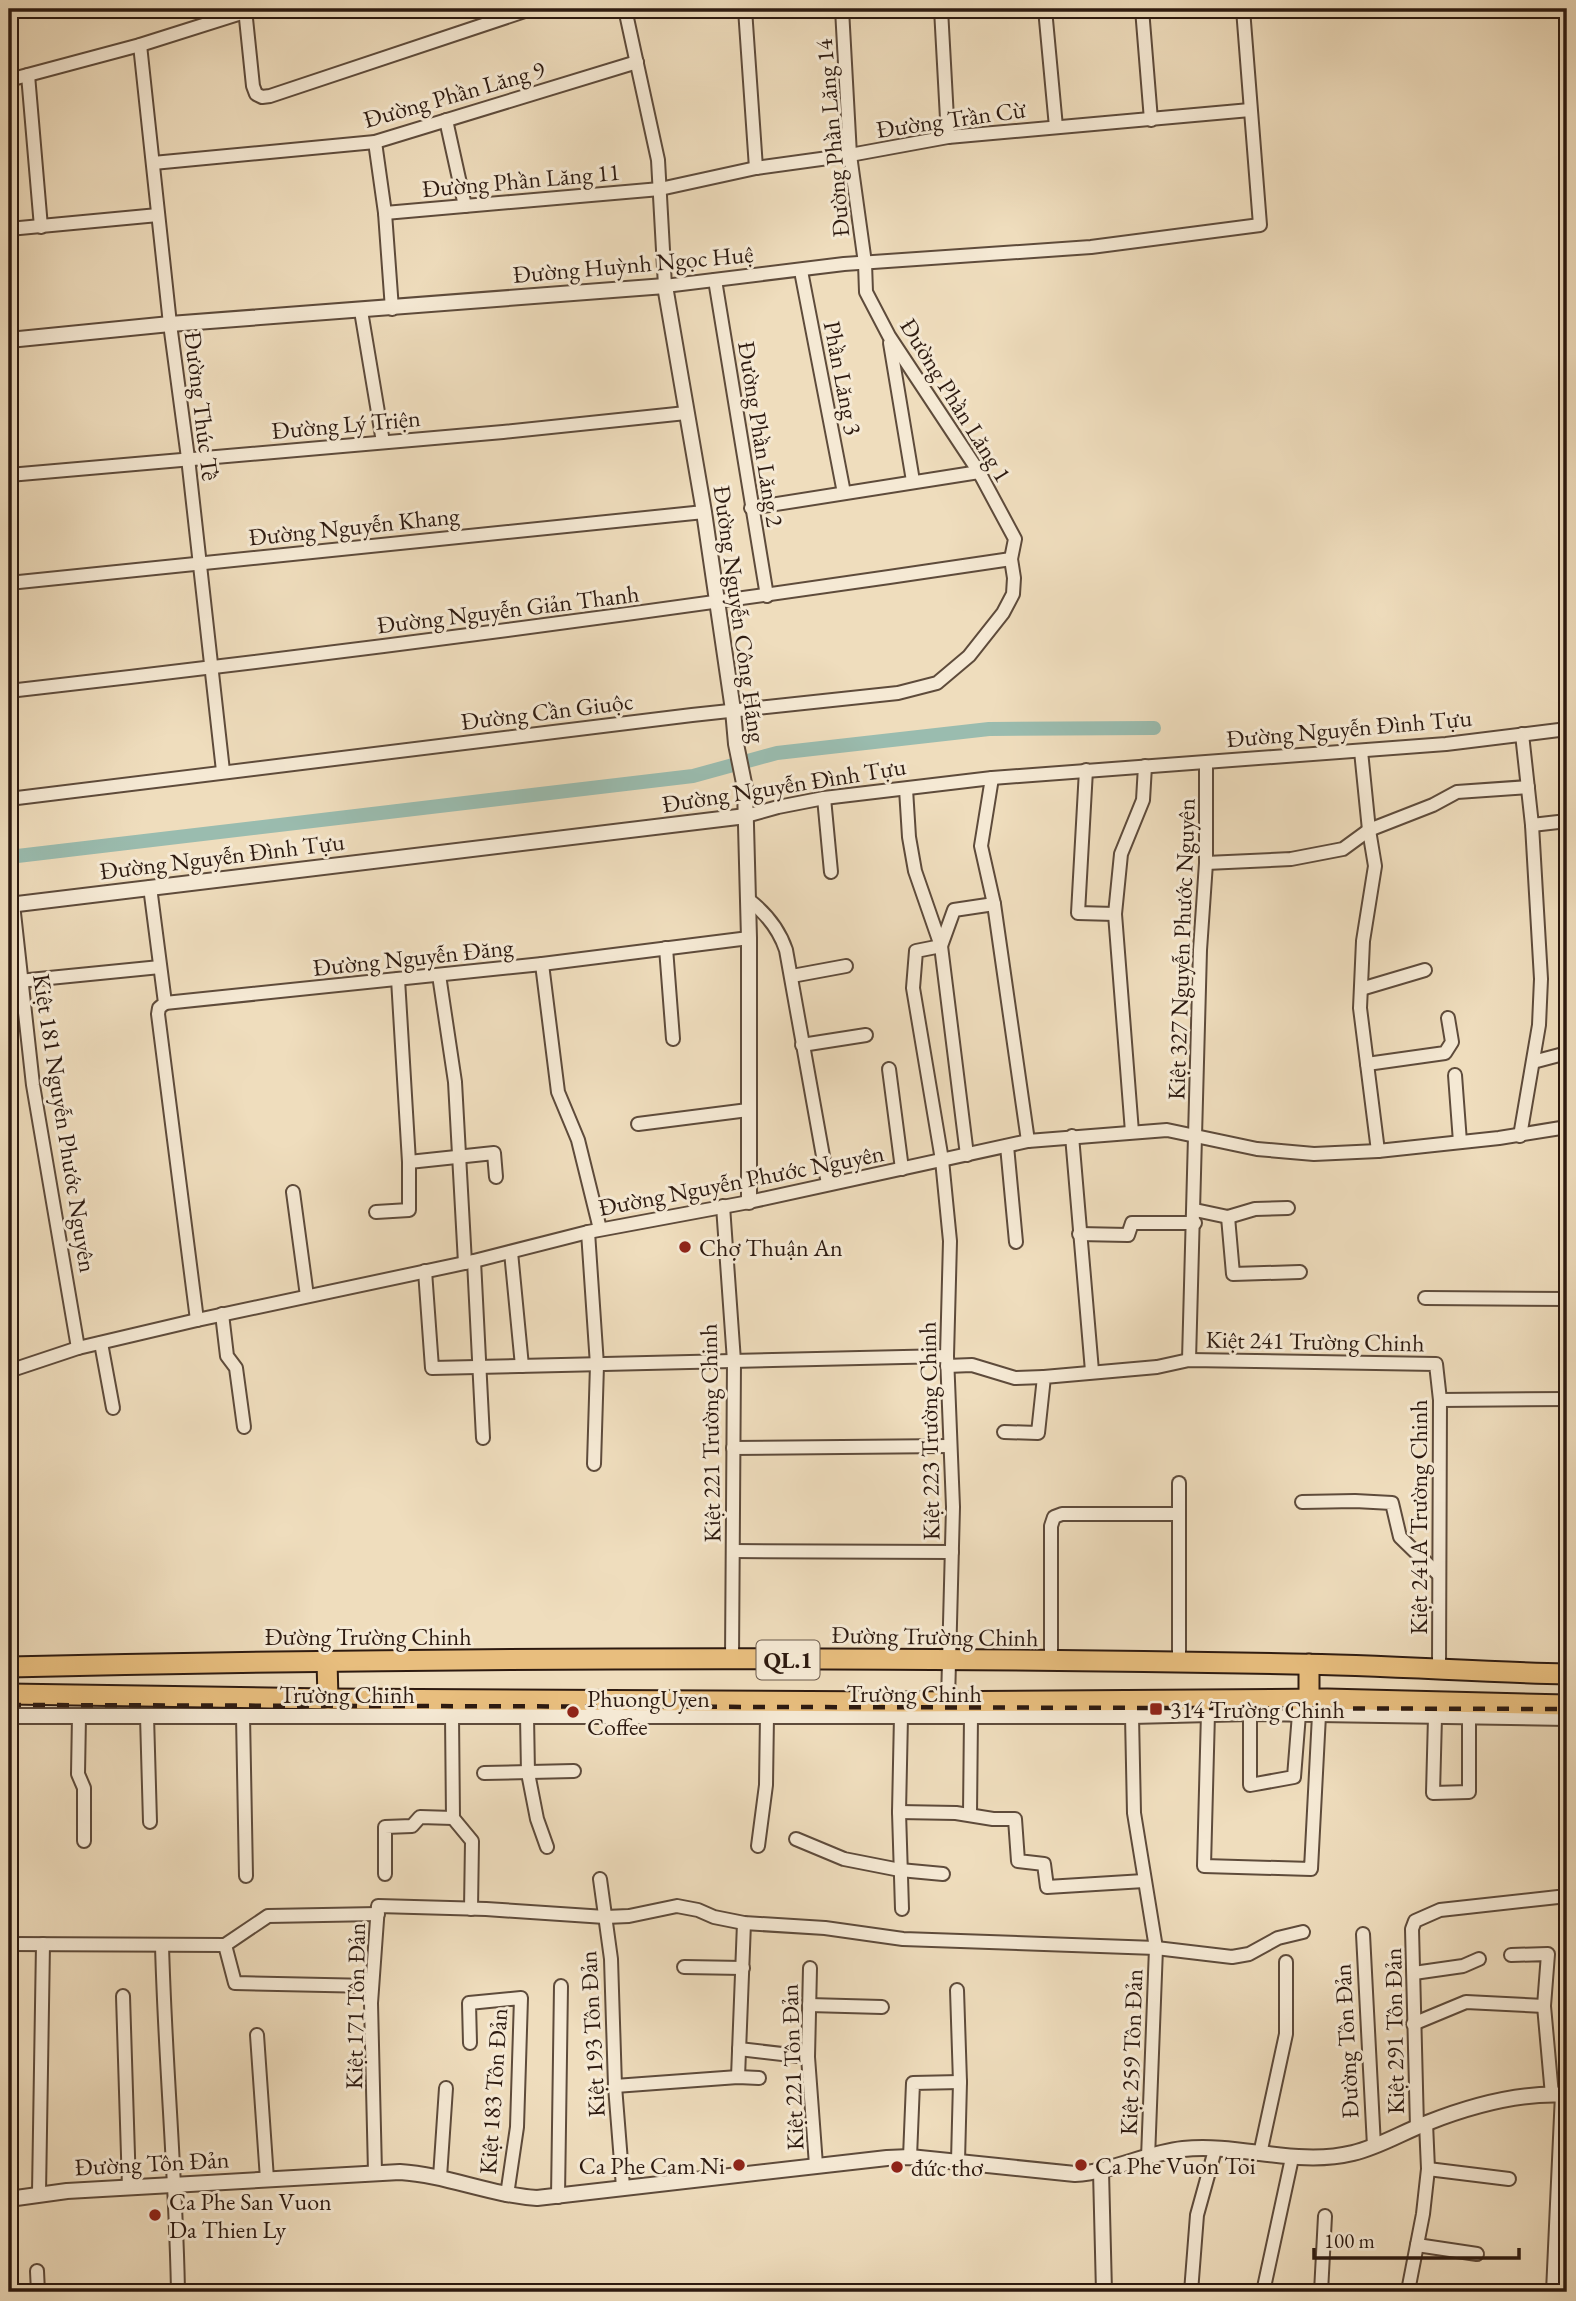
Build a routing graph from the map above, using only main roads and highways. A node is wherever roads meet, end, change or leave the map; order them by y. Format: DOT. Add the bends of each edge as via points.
graph roads {
  1 [pos="327,1661"];
  2 [pos="1309,1664"];
  3 [pos="9,1667"];
  4 [pos="1567,1674"];
  5 [pos="9,1695"];
  6 [pos="328,1699"];
  7 [pos="1567,1705"];
  8 [pos="1309,1709"];
  1 -- 2 [label="highway, Đường Trường Chinh / QL.1"];
  1 -- 3 [label="highway, Đường Trường Chinh / QL.1"];
  1 -- 6 [label="highway"];
  2 -- 4 [label="highway, Đường Trường Chinh / QL.1"];
  2 -- 8 [label="highway"];
  5 -- 6 [label="highway, QL.1"];
  6 -- 8 [label="highway, QL.1"];
  7 -- 8 [label="highway, QL.1"];
}
